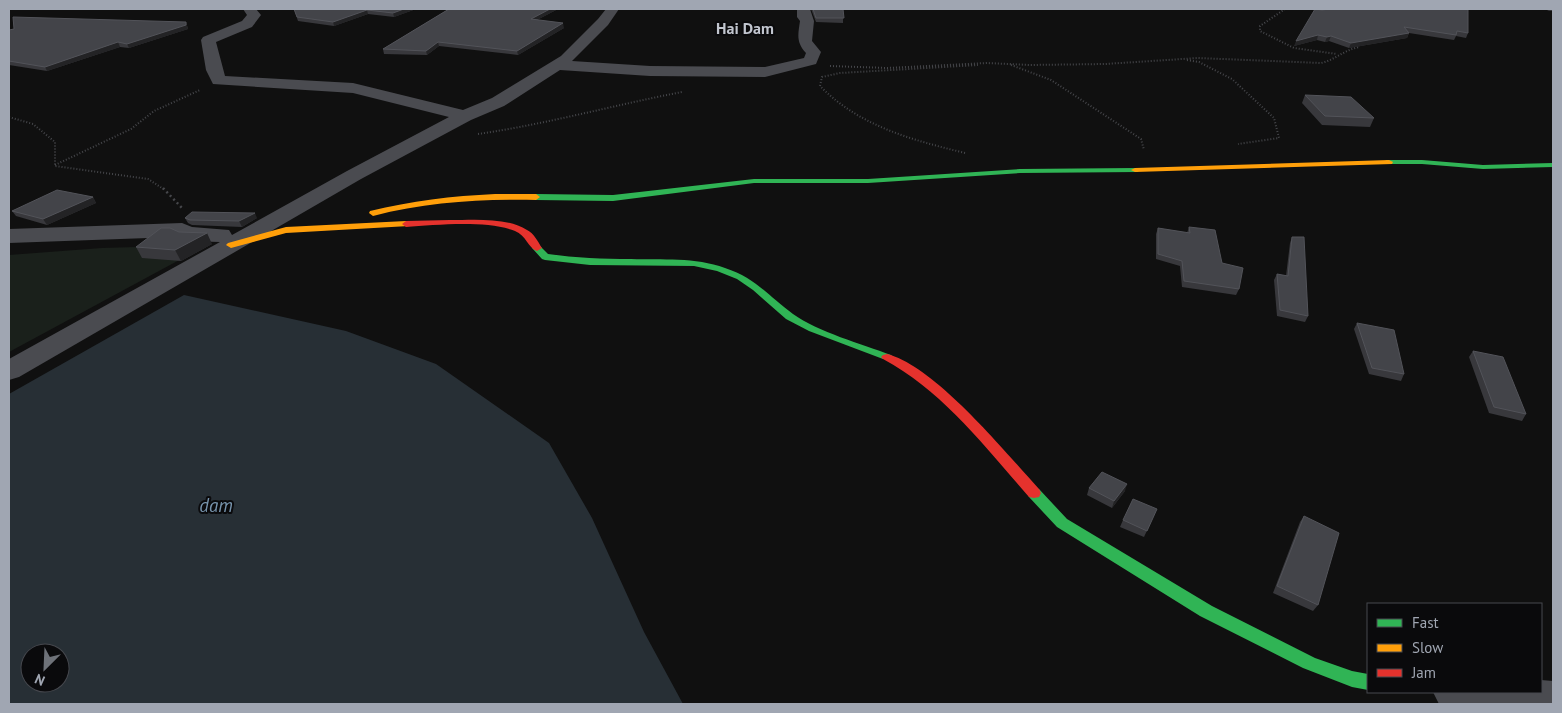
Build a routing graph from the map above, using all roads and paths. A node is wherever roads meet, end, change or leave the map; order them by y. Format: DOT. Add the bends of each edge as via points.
graph roads {
  1 [pos="249,9"];
  2 [pos="612,9"];
  3 [pos="803,9"];
  4 [pos="1284,9"];
  5 [pos="1366,41"];
  6 [pos="1338,54"];
  7 [pos="1177,59"];
  8 [pos="1006,63"];
  9 [pos="558,65"];
  10 [pos="788,67"];
  11 [pos="219,81"];
  12 [pos="690,90"];
  13 [pos="465,116"];
  14 [pos="9,117"];
  15 [pos="473,136"];
  16 [pos="1238,144"];
  17 [pos="1144,151"];
  18 [pos="968,154"];
  19 [pos="1553,165"];
  20 [pos="55,166"];
  21 [pos="328,227"];
  22 [pos="182,230"];
  23 [pos="9,236"];
  24 [pos="238,241"];
  25 [pos="9,371"];
  26 [pos="1367,682"];
  27 [pos="1466,693"];
  28 [pos="1553,700"];
  1 -- 11 [label="street" via="254,15 247,24 208,40 212,51 211,68"];
  2 -- 9 [label="street" via="591,35"];
  3 -- 10 [label="street" via="808,21 805,41 814,52 811,61"];
  4 -- 6 [label="path" via="1260,26 1260,30 1294,48"];
  5 -- 6 [label="path"];
  6 -- 7 [label="path" via="1330,61 1316,63"];
  7 -- 8 [label="path" via="1105,64"];
  7 -- 16 [label="path" via="1199,62 1232,79 1274,118 1279,138"];
  8 -- 10 [label="path" via="907,68"];
  8 -- 17 [label="path" via="1051,80 1141,139"];
  8 -- 18 [label="path" via="840,73 822,77 820,86 852,114 928,144"];
  9 -- 10 [label="street" via="650,71 766,72"];
  9 -- 13 [label="street" via="498,102"];
  11 -- 13 [label="street" via="352,88"];
  11 -- 20 [label="path" via="154,111 131,129"];
  12 -- 15 [label="path"];
  13 -- 24 [label="street"];
  14 -- 20 [label="path" via="33,124 55,142"];
  19 -- 21 [label="street" via="1347,162 1020,171 868,181 754,181 613,198 502,196 401,205"];
  20 -- 22 [label="path" via="148,179 167,191 182,209"];
  21 -- 24 [label="street" via="286,230"];
  21 -- 26 [label="street" via="446,222 507,226 525,232 544,257 590,262 694,263 740,277 790,317 891,359 924,379 964,417 1062,523 1206,611 1309,664"];
  22 -- 23 [label="street"];
  22 -- 24 [label="street" via="185,234"];
  24 -- 25 [label="street"];
  27 -- 28 [label="street"];
}
